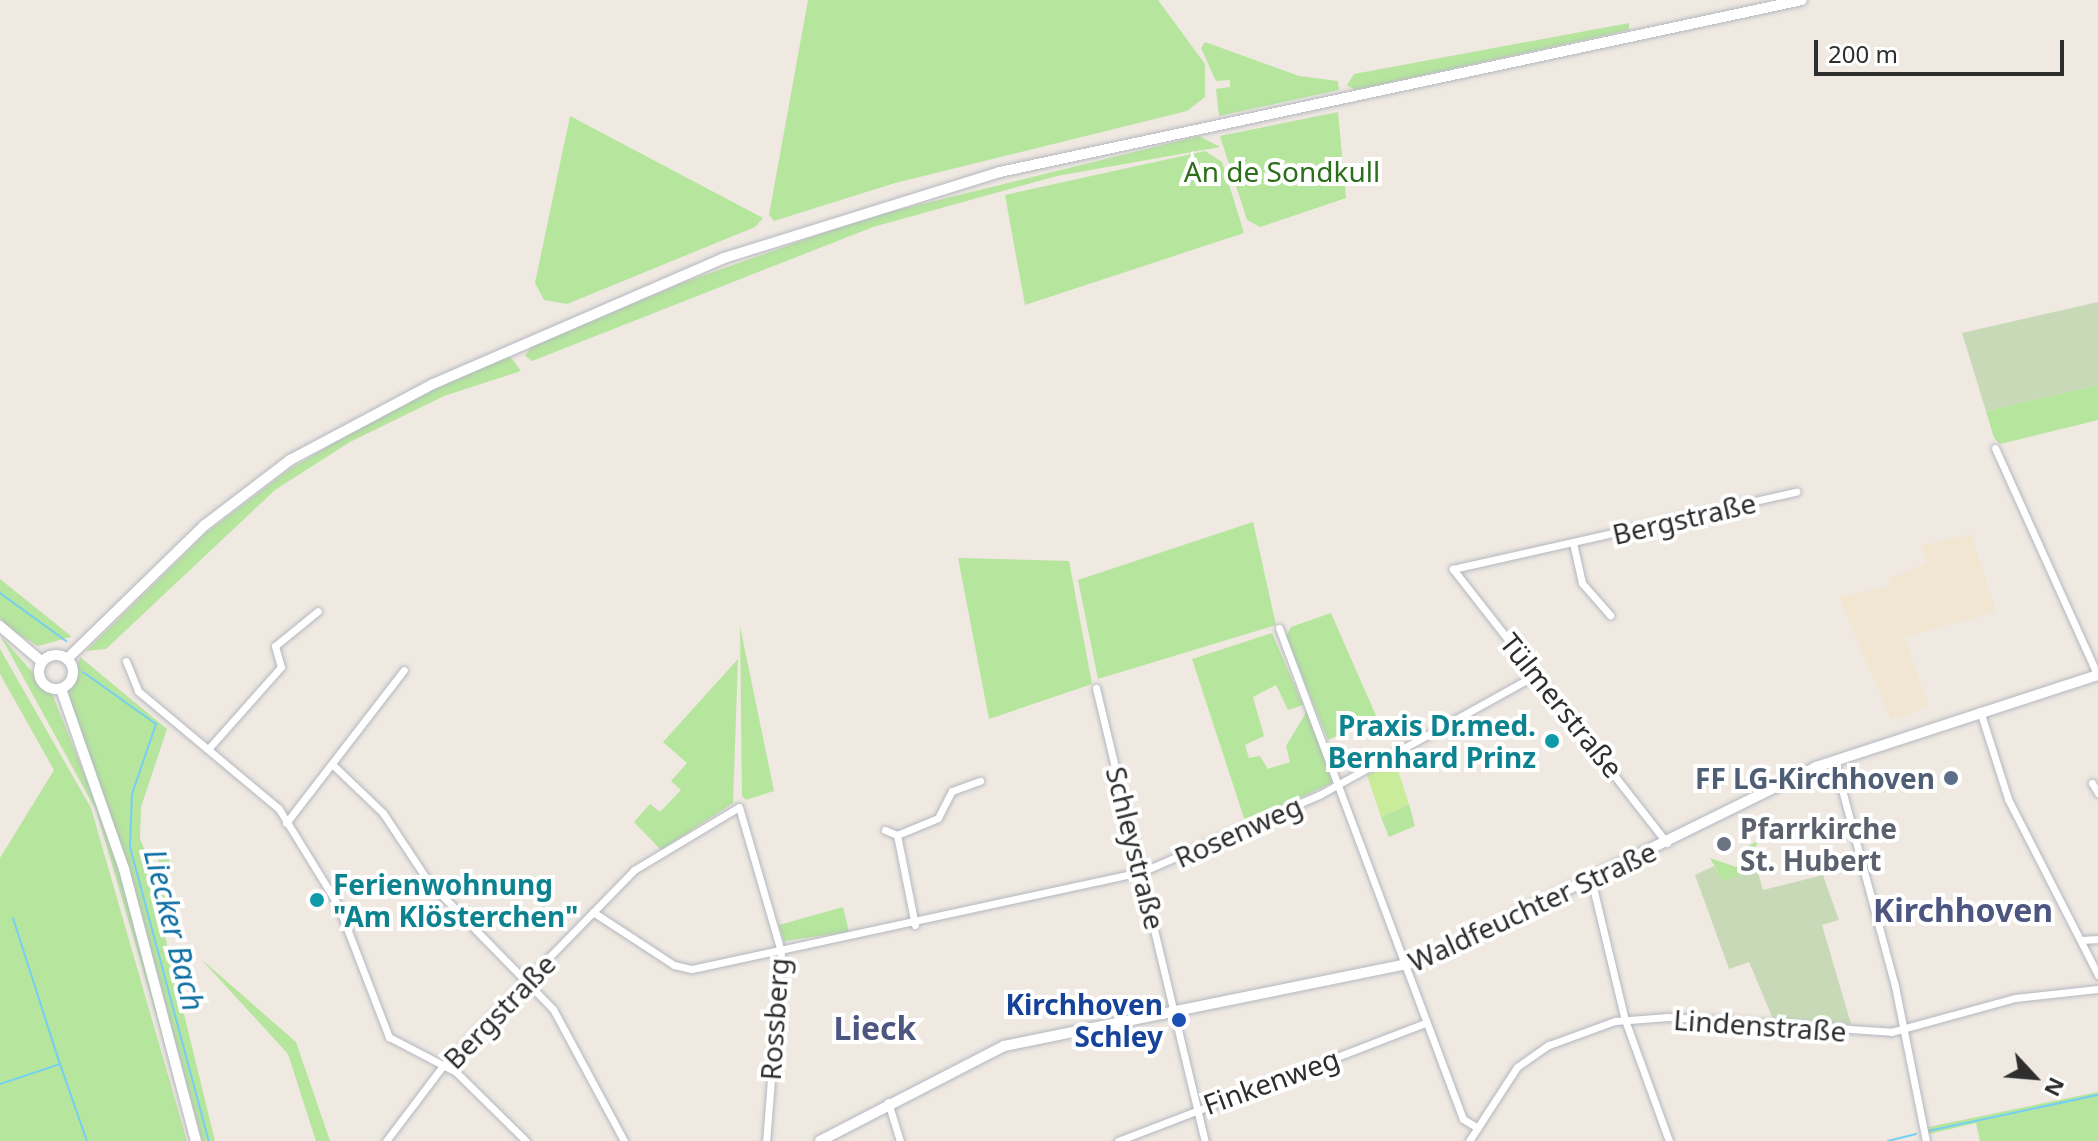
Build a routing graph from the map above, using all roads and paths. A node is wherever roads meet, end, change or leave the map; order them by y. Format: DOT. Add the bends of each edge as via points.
graph roads {
  1 [pos="1802,0"];
  2 [pos="1995,448"];
  3 [pos="1796,492"];
  4 [pos="1573,543"];
  5 [pos="1453,569"];
  6 [pos="318,611"];
  7 [pos="1610,615"];
  8 [pos="0,626"];
  9 [pos="1279,628"];
  10 [pos="67,659"];
  11 [pos="126,661"];
  12 [pos="42,662"];
  13 [pos="404,670"];
  14 [pos="1537,674"];
  15 [pos="2098,676"];
  16 [pos="1096,688"];
  17 [pos="61,689"];
  18 [pos="1980,711"];
  19 [pos="209,748"];
  20 [pos="1834,760"];
  21 [pos="334,766"];
  22 [pos="980,781"];
  23 [pos="2092,783"];
  24 [pos="1341,784"];
  25 [pos="2098,793"];
  26 [pos="739,807"];
  27 [pos="286,823"];
  28 [pos="885,830"];
  29 [pos="897,835"];
  30 [pos="1667,843"];
  31 [pos="1144,871"];
  32 [pos="1592,883"];
  33 [pos="593,912"];
  34 [pos="915,925"];
  35 [pos="2098,939"];
  36 [pos="2082,940"];
  37 [pos="781,952"];
  38 [pos="1404,967"];
  39 [pos="2098,975"];
  40 [pos="530,982"];
  41 [pos="2098,989"];
  42 [pos="1173,1009"];
  43 [pos="1625,1020"];
  44 [pos="1425,1023"];
  45 [pos="1899,1030"];
  46 [pos="442,1067"];
  47 [pos="888,1102"];
  48 [pos="1193,1109"];
  49 [pos="1478,1128"];
  50 [pos="196,1141"];
  51 [pos="386,1141"];
  52 [pos="526,1141"];
  53 [pos="624,1141"];
  54 [pos="766,1141"];
  55 [pos="820,1141"];
  56 [pos="900,1141"];
  57 [pos="1118,1141"];
  58 [pos="1205,1141"];
  59 [pos="1469,1141"];
  60 [pos="1669,1141"];
  61 [pos="1926,1141"];
  1 -- 10 [label="main road" via="1015,169 737,254 433,384 316,445 205,525"];
  2 -- 15 [label="street"];
  3 -- 4 [label="street, Bergstraße"];
  4 -- 5 [label="street, Bergstraße"];
  4 -- 7 [label="street, Bergstraße" via="1582,583"];
  5 -- 14 [label="street, Tülmerstraße"];
  6 -- 19 [label="street" via="275,646 281,667"];
  8 -- 12 [label="main road"];
  9 -- 24 [label="street"];
  10 -- 12 [label="main road"];
  10 -- 17 [label="main road" via="73,673"];
  11 -- 19 [label="street" via="138,691"];
  12 -- 17 [label="main road" via="40,680"];
  13 -- 21 [label="street"];
  14 -- 24 [label="street, Rosenweg"];
  14 -- 30 [label="street, Tülmerstraße"];
  15 -- 18 [label="main road, Waldfeuchter Straße"];
  16 -- 31 [label="street, Schleystraße"];
  17 -- 50 [label="main road" via="124,869"];
  18 -- 20 [label="main road, Waldfeuchter Straße"];
  18 -- 36 [label="street" via="2008,799"];
  19 -- 27 [label="street"];
  20 -- 30 [label="main road, Waldfeuchter Straße"];
  20 -- 45 [label="street" via="1888,959"];
  21 -- 27 [label="street"];
  21 -- 40 [label="street" via="386,817 428,881"];
  22 -- 29 [label="street" via="952,791 938,818"];
  23 -- 25 [label="street"];
  24 -- 31 [label="street, Rosenweg"];
  24 -- 38 [label="street"];
  26 -- 33 [label="street, Bergstraße" via="634,870"];
  26 -- 37 [label="street, Rossberg"];
  27 -- 46 [label="street" via="338,905 389,1037"];
  28 -- 29 [label="street"];
  29 -- 34 [label="street"];
  30 -- 32 [label="main road, Waldfeuchter Straße"];
  31 -- 34 [label="street, Rosenweg"];
  31 -- 42 [label="street, Schleystraße"];
  32 -- 38 [label="main road, Waldfeuchter Straße"];
  32 -- 43 [label="street"];
  33 -- 37 [label="street, Rosenweg" via="679,968"];
  33 -- 40 [label="street, Bergstraße"];
  34 -- 37 [label="street, Rosenweg"];
  35 -- 36 [label="street"];
  36 -- 39 [label="street"];
  37 -- 54 [label="street, Rossberg"];
  38 -- 42 [label="main road, Waldfeuchter Straße"];
  38 -- 44 [label="street"];
  40 -- 46 [label="street, Bergstraße"];
  40 -- 53 [label="street" via="553,1009"];
  41 -- 45 [label="street, Lindenstraße" via="2015,998"];
  42 -- 47 [label="main road, Waldfeuchter Straße" via="1004,1046"];
  42 -- 48 [label="street, Schleystraße"];
  43 -- 45 [label="street, Lindenstraße"];
  43 -- 49 [label="street, Lindenstraße" via="1534,1054 1501,1088"];
  43 -- 60 [label="street"];
  44 -- 48 [label="street, Finkenweg"];
  44 -- 49 [label="street" via="1463,1119"];
  45 -- 61 [label="street"];
  46 -- 51 [label="street, Bergstraße"];
  46 -- 52 [label="street"];
  47 -- 55 [label="main road, Waldfeuchter Straße"];
  47 -- 56 [label="street"];
  48 -- 57 [label="street, Finkenweg"];
  48 -- 58 [label="street, Schleystraße"];
  49 -- 59 [label="street, Lindenstraße"];
}
